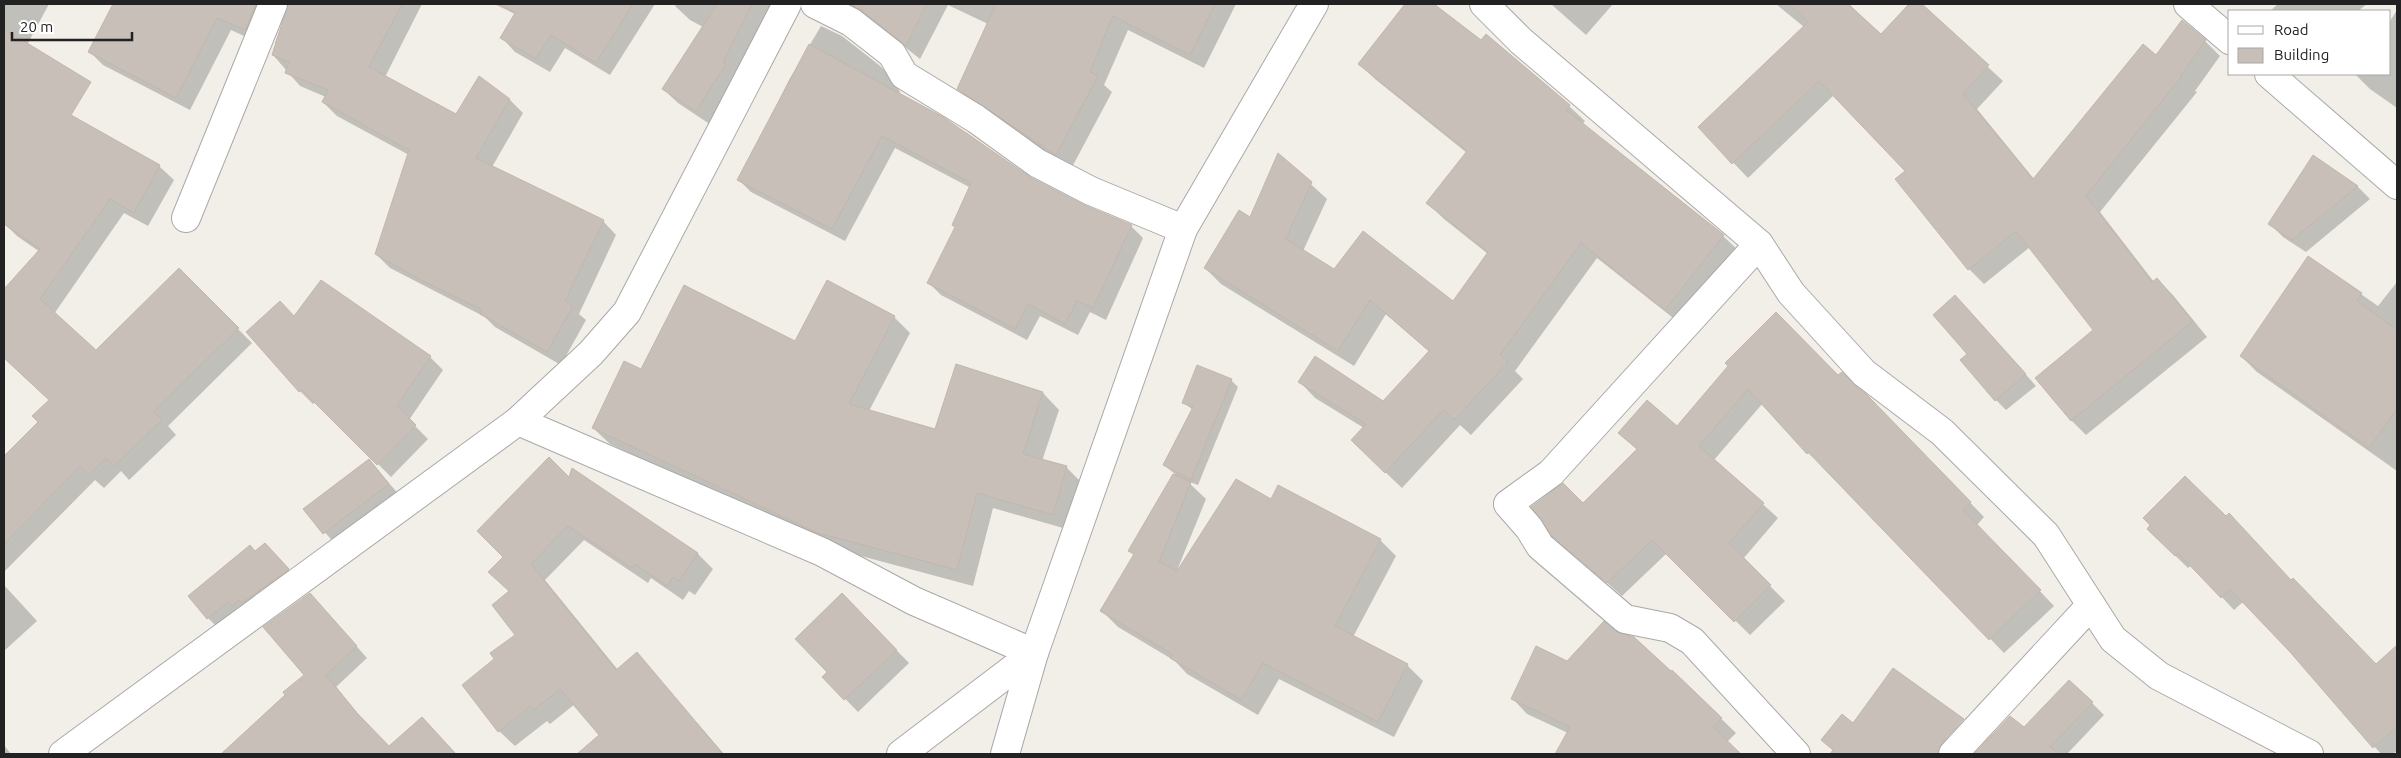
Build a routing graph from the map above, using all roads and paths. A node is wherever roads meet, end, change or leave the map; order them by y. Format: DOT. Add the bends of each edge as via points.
graph roads {
  1 [pos="273,4"];
  2 [pos="787,4"];
  3 [pos="814,4"];
  4 [pos="1314,4"];
  5 [pos="1484,4"];
  6 [pos="2188,4"];
  7 [pos="2228,38"];
  8 [pos="2270,75"];
  9 [pos="2397,185"];
  10 [pos="186,218"];
  11 [pos="1183,229"];
  12 [pos="1759,244"];
  13 [pos="518,421"];
  14 [pos="2091,605"];
  15 [pos="1034,653"];
  16 [pos="1012,752"];
  17 [pos="63,754"];
  18 [pos="901,754"];
  19 [pos="1796,754"];
  20 [pos="1952,754"];
  21 [pos="2309,754"];
  1 -- 10 [label="street"];
  2 -- 13 [label="street" via="627,312 591,353"];
  3 -- 11 [label="street" via="851,22 892,54 904,75 976,119 1037,164"];
  4 -- 11 [label="street"];
  5 -- 12 [label="street" via="1521,41"];
  6 -- 7 [label="street"];
  8 -- 9 [label="street"];
  11 -- 15 [label="street"];
  12 -- 14 [label="street" via="1791,293 1864,373 1942,432 2046,535"];
  12 -- 19 [label="street" via="1551,472 1508,504 1540,546 1625,619 1670,628 1692,641"];
  13 -- 15 [label="street" via="822,552 914,601"];
  13 -- 17 [label="street"];
  14 -- 20 [label="street"];
  14 -- 21 [label="street" via="2113,639 2159,676"];
  15 -- 16 [label="street"];
  15 -- 18 [label="street"];
}
